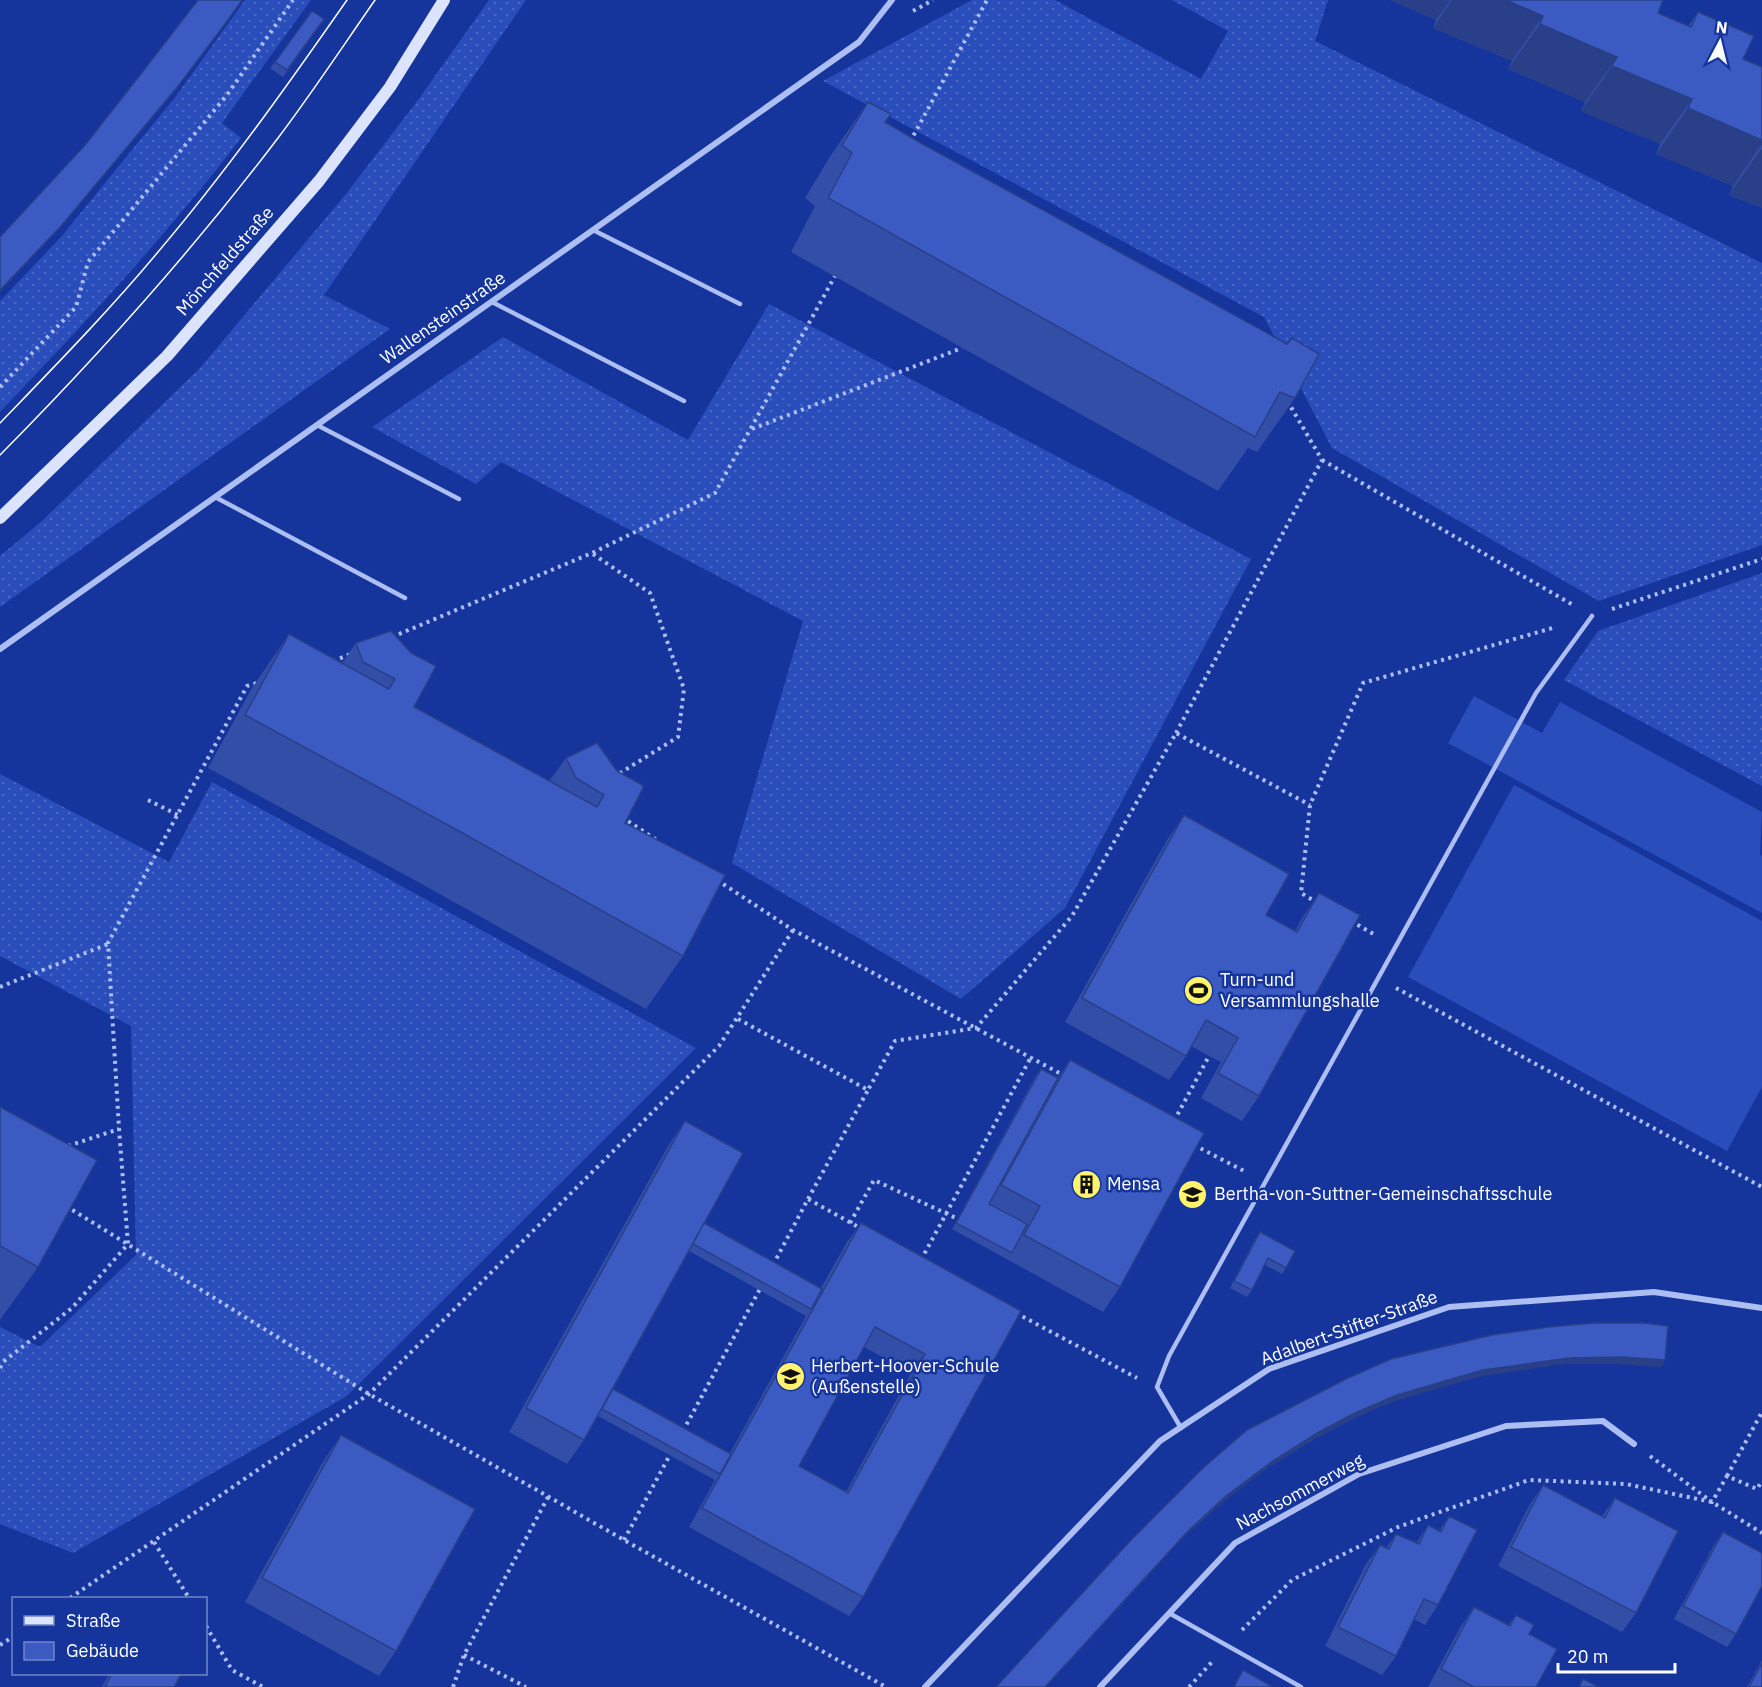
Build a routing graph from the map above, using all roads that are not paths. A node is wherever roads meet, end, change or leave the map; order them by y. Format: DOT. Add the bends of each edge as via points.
graph roads {
  1 [pos="444,0"];
  2 [pos="892,0"];
  3 [pos="593,230"];
  4 [pos="492,302"];
  5 [pos="740,304"];
  6 [pos="684,401"];
  7 [pos="317,425"];
  8 [pos="215,497"];
  9 [pos="459,499"];
  10 [pos="0,518"];
  11 [pos="405,598"];
  12 [pos="1592,616"];
  13 [pos="0,649"];
  14 [pos="1762,1308"];
  15 [pos="1181,1428"];
  16 [pos="1634,1444"];
  17 [pos="1169,1613"];
  18 [pos="925,1687"];
  19 [pos="1100,1687"];
  20 [pos="1301,1687"];
  1 -- 10 [label="main road, Mönchfeldstraße" via="390,87 319,181 166,356"];
  2 -- 3 [label="street, Wallensteinstraße" via="859,42"];
  3 -- 4 [label="street, Wallensteinstraße"];
  3 -- 5 [label="lane"];
  4 -- 6 [label="lane"];
  4 -- 7 [label="street, Wallensteinstraße"];
  7 -- 8 [label="street, Wallensteinstraße"];
  7 -- 9 [label="lane"];
  8 -- 11 [label="lane"];
  8 -- 13 [label="street, Wallensteinstraße"];
  12 -- 15 [label="lane" via="1536,693 1169,1356 1157,1387"];
  14 -- 15 [label="street, Adalbert-Stifter-Straße" via="1654,1293 1449,1307 1269,1369"];
  15 -- 18 [label="street, Adalbert-Stifter-Straße" via="1160,1441"];
  16 -- 17 [label="street, Nachsommerweg" via="1603,1421 1506,1426 1359,1474 1235,1543"];
  17 -- 19 [label="street, Nachsommerweg"];
  17 -- 20 [label="lane"];
}
